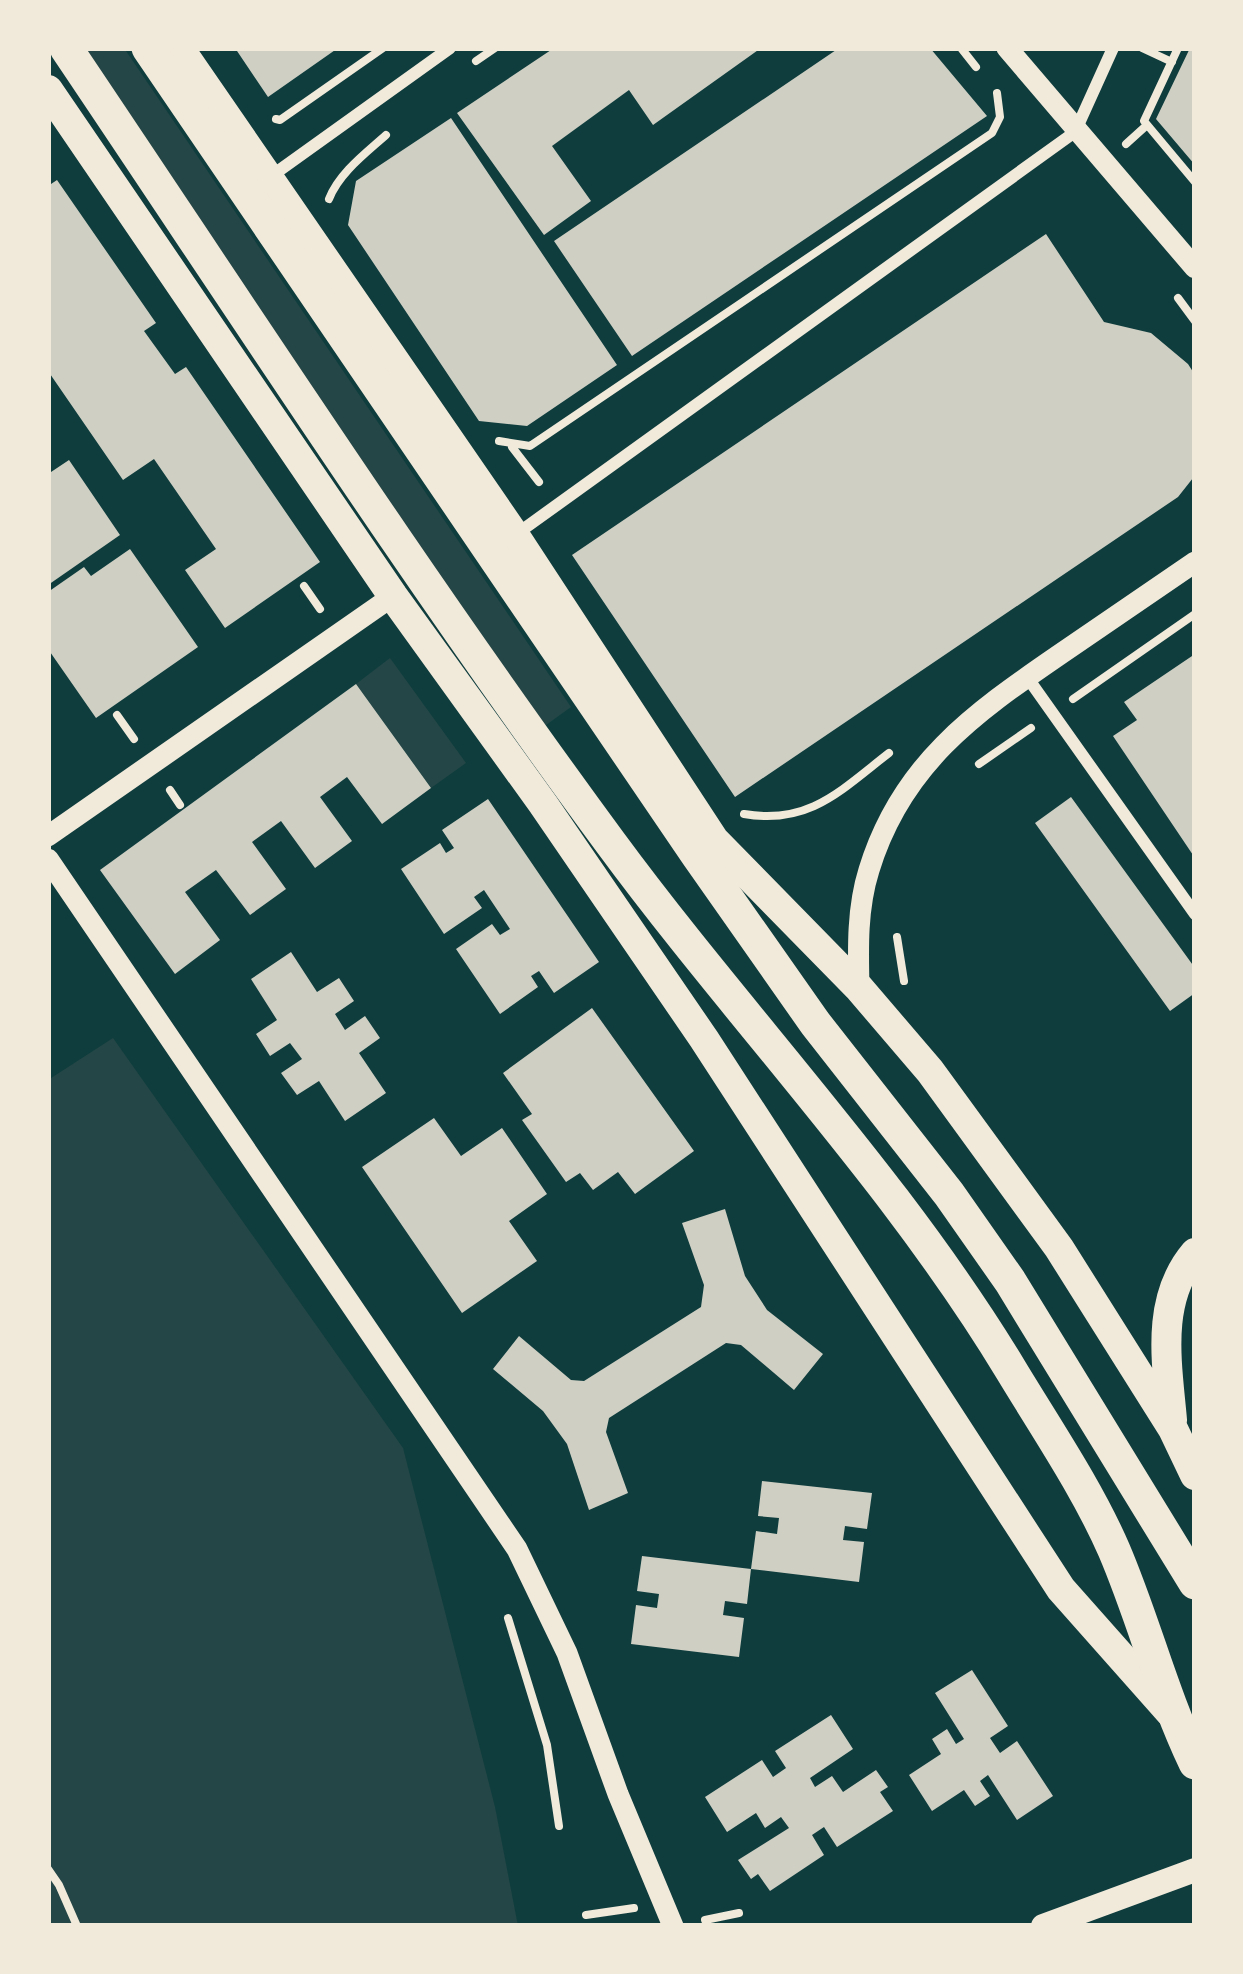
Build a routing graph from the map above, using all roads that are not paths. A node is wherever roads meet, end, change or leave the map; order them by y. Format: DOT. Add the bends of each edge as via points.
graph roads {
  1 [pos="66,48"];
  2 [pos="148,48"];
  3 [pos="179,48"];
  4 [pos="450,48"];
  5 [pos="1007,48"];
  6 [pos="1113,48"];
  7 [pos="48,90"];
  8 [pos="1075,132"];
  9 [pos="268,178"];
  10 [pos="1195,268"];
  11 [pos="514,536"];
  12 [pos="1195,562"];
  13 [pos="393,596"];
  14 [pos="1027,677"];
  15 [pos="48,836"];
  16 [pos="48,859"];
  17 [pos="1195,914"];
  18 [pos="859,988"];
  19 [pos="1195,1253"];
  20 [pos="1173,1429"];
  21 [pos="1195,1475"];
  22 [pos="1195,1583"];
  23 [pos="1171,1712"];
  24 [pos="1195,1762"];
  25 [pos="1195,1870"];
  26 [pos="673,1926"];
  27 [pos="1043,1926"];
  1 -- 23 [label="highway" via="537,742 964,1298 1113,1548"];
  2 -- 22 [label="highway" via="660,802 1010,1281"];
  3 -- 9 [label="main road"];
  4 -- 9 [label="street"];
  5 -- 8 [label="street"];
  6 -- 8 [label="street"];
  7 -- 13 [label="main road"];
  8 -- 10 [label="street"];
  8 -- 11 [label="street"];
  9 -- 11 [label="main road"];
  11 -- 18 [label="main road" via="714,840"];
  12 -- 14 [label="street"];
  13 -- 15 [label="street"];
  13 -- 23 [label="main road" via="704,1039 1061,1589"];
  14 -- 17 [label="street"];
  14 -- 18 [label="street" via="962,724 890,816 858,929"];
  16 -- 26 [label="street" via="517,1549 567,1653"];
  18 -- 20 [label="main road" via="996,1159"];
  19 -- 20 [label="main road" via="1176,1283 1166,1326"];
  20 -- 21 [label="main road"];
  23 -- 24 [label="highway"];
  25 -- 27 [label="main road"];
}
